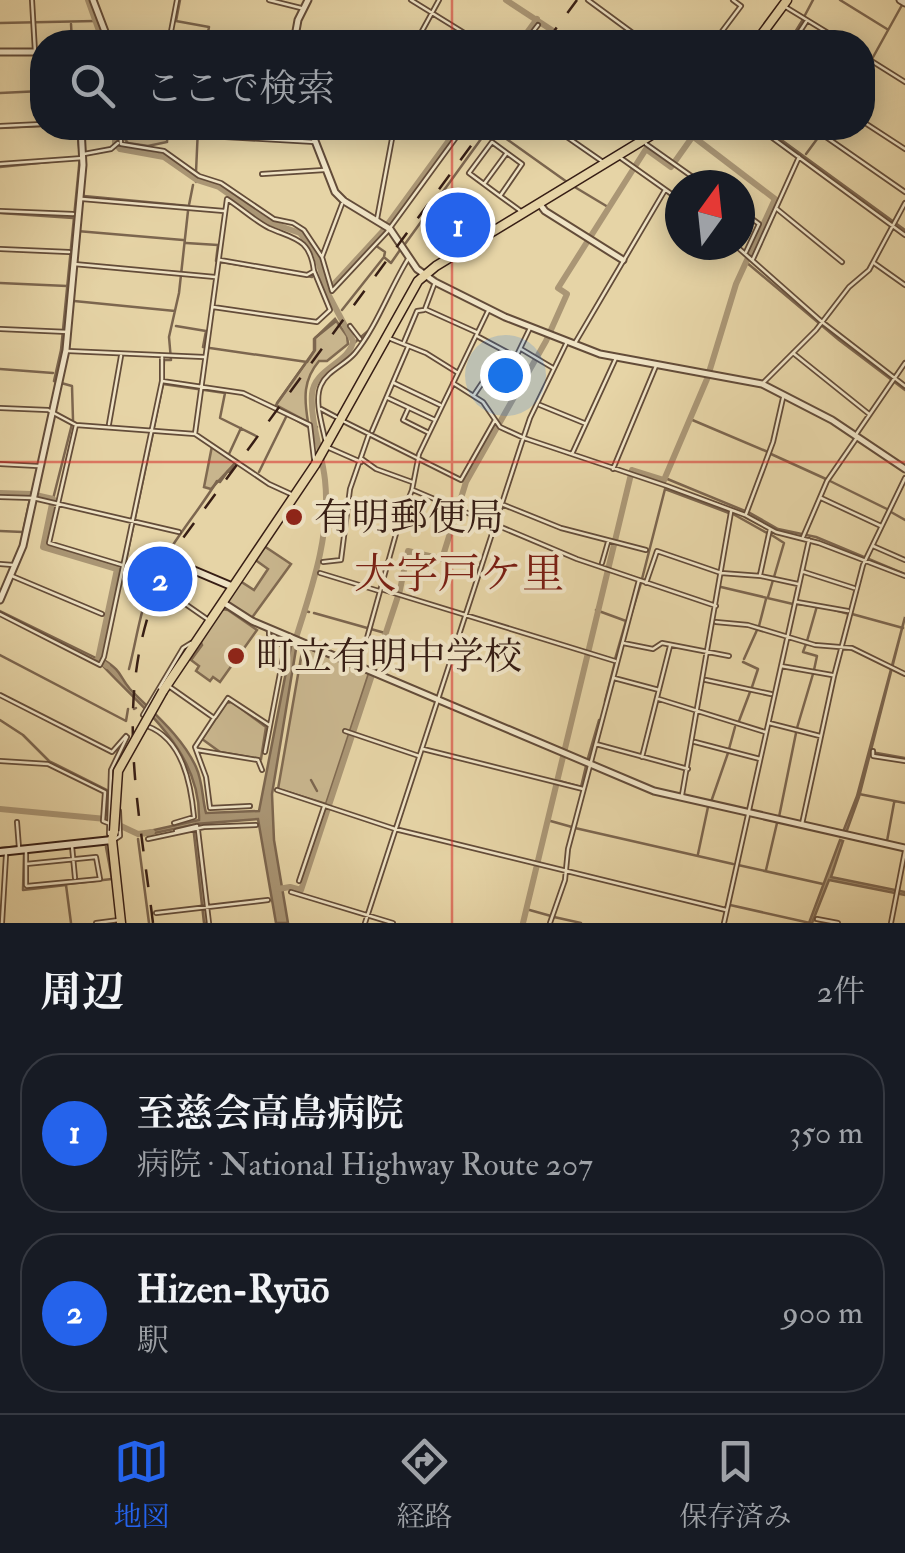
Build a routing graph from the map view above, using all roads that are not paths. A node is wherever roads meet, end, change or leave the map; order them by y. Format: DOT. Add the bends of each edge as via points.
graph roads {
  1 [pos="32,0"];
  2 [pos="93,0"];
  3 [pos="176,0"];
  4 [pos="269,0"];
  5 [pos="308,0"];
  6 [pos="411,0"];
  7 [pos="439,0"];
  8 [pos="588,0"];
  9 [pos="734,0"];
  10 [pos="785,3"];
  11 [pos="303,10"];
  12 [pos="432,13"];
  13 [pos="807,20"];
  14 [pos="538,25"];
  15 [pos="34,30"];
  16 [pos="104,30"];
  17 [pos="171,30"];
  18 [pos="297,30"];
  19 [pos="423,30"];
  20 [pos="460,30"];
  21 [pos="534,30"];
  22 [pos="629,30"];
  23 [pos="723,30"];
  24 [pos="765,30"];
  25 [pos="801,30"];
  26 [pos="823,30"];
  27 [pos="0,52"];
  28 [pos="30,52"];
  29 [pos="875,63"];
  30 [pos="905,82"];
  31 [pos="30,125"];
  32 [pos="0,126"];
  33 [pos="875,129"];
  34 [pos="81,140"];
  35 [pos="276,140"];
  36 [pos="392,140"];
  37 [pos="454,140"];
  38 [pos="571,140"];
  39 [pos="642,140"];
  40 [pos="645,140"];
  41 [pos="776,140"];
  42 [pos="831,140"];
  43 [pos="120,142"];
  44 [pos="315,142"];
  45 [pos="905,149"];
  46 [pos="507,153"];
  47 [pos="617,155"];
  48 [pos="81,157"];
  49 [pos="799,157"];
  50 [pos="604,163"];
  51 [pos="0,164"];
  52 [pos="324,170"];
  53 [pos="683,170"];
  54 [pos="262,174"];
  55 [pos="484,184"];
  56 [pos="665,190"];
  57 [pos="905,192"];
  58 [pos="500,196"];
  59 [pos="80,199"];
  60 [pos="344,201"];
  61 [pos="905,203"];
  62 [pos="539,204"];
  63 [pos="776,208"];
  64 [pos="0,211"];
  65 [pos="225,212"];
  66 [pos="523,212"];
  67 [pos="72,214"];
  68 [pos="377,220"];
  69 [pos="893,224"];
  70 [pos="390,229"];
  71 [pos="905,235"];
  72 [pos="0,249"];
  73 [pos="69,252"];
  74 [pos="755,254"];
  75 [pos="322,257"];
  76 [pos="409,258"];
  77 [pos="623,260"];
  78 [pos="752,260"];
  79 [pos="219,261"];
  80 [pos="842,262"];
  81 [pos="874,263"];
  82 [pos="74,264"];
  83 [pos="314,271"];
  84 [pos="424,276"];
  85 [pos="216,277"];
  86 [pos="435,282"];
  87 [pos="317,283"];
  88 [pos="328,283"];
  89 [pos="905,286"];
  90 [pos="211,307"];
  91 [pos="425,309"];
  92 [pos="488,309"];
  93 [pos="820,324"];
  94 [pos="350,326"];
  95 [pos="530,328"];
  96 [pos="0,329"];
  97 [pos="64,332"];
  98 [pos="476,334"];
  99 [pos="387,337"];
  100 [pos="360,340"];
  101 [pos="571,343"];
  102 [pos="406,345"];
  103 [pos="521,349"];
  104 [pos="66,350"];
  105 [pos="504,351"];
  106 [pos="793,353"];
  107 [pos="122,354"];
  108 [pos="162,357"];
  109 [pos="204,357"];
  110 [pos="616,358"];
  111 [pos="905,363"];
  112 [pos="656,364"];
  113 [pos="554,368"];
  114 [pos="458,373"];
  115 [pos="893,380"];
  116 [pos="163,381"];
  117 [pos="394,383"];
  118 [pos="452,383"];
  119 [pos="762,384"];
  120 [pos="905,386"];
  121 [pos="200,388"];
  122 [pos="784,394"];
  123 [pos="474,396"];
  124 [pos="387,397"];
  125 [pos="538,404"];
  126 [pos="442,406"];
  127 [pos="408,407"];
  128 [pos="0,408"];
  129 [pos="320,409"];
  130 [pos="52,412"];
  131 [pos="869,414"];
  132 [pos="340,420"];
  133 [pos="436,420"];
  134 [pos="496,422"];
  135 [pos="73,424"];
  136 [pos="585,424"];
  137 [pos="109,426"];
  138 [pos="152,430"];
  139 [pos="370,433"];
  140 [pos="429,433"];
  141 [pos="195,434"];
  142 [pos="857,435"];
  143 [pos="524,438"];
  144 [pos="326,446"];
  145 [pos="571,456"];
  146 [pos="418,458"];
  147 [pos="362,461"];
  148 [pos="0,464"];
  149 [pos="315,465"];
  150 [pos="40,466"];
  151 [pos="905,469"];
  152 [pos="613,470"];
  153 [pos="905,478"];
  154 [pos="413,482"];
  155 [pos="412,490"];
  156 [pos="32,496"];
  157 [pos="294,496"];
  158 [pos="0,497"];
  159 [pos="820,497"];
  160 [pos="58,504"];
  161 [pos="502,504"];
  162 [pos="732,511"];
  163 [pos="746,512"];
  164 [pos="134,522"];
  165 [pos="496,526"];
  166 [pos="881,526"];
  167 [pos="770,529"];
  168 [pos="179,532"];
  169 [pos="803,536"];
  170 [pos="809,540"];
  171 [pos="611,541"];
  172 [pos="872,546"];
  173 [pos="646,550"];
  174 [pos="865,559"];
  175 [pos="905,560"];
  176 [pos="323,562"];
  177 [pos="0,564"];
  178 [pos="15,565"];
  179 [pos="186,567"];
  180 [pos="605,567"];
  181 [pos="123,568"];
  182 [pos="803,572"];
  183 [pos="721,573"];
  184 [pos="320,574"];
  185 [pos="11,576"];
  186 [pos="759,576"];
  187 [pos="905,576"];
  188 [pos="640,580"];
  189 [pos="646,583"];
  190 [pos="800,584"];
  191 [pos="232,586"];
  192 [pos="856,589"];
  193 [pos="382,590"];
  194 [pos="0,600"];
  195 [pos="222,601"];
  196 [pos="795,602"];
  197 [pos="184,603"];
  198 [pos="716,606"];
  199 [pos="850,611"];
  200 [pos="0,614"];
  201 [pos="102,614"];
  202 [pos="466,615"];
  203 [pos="208,620"];
  204 [pos="714,622"];
  205 [pos="269,629"];
  206 [pos="786,636"];
  207 [pos="622,642"];
  208 [pos="192,643"];
  209 [pos="670,646"];
  210 [pos="841,647"];
  211 [pos="709,652"];
  212 [pos="730,656"];
  213 [pos="617,661"];
  214 [pos="360,666"];
  215 [pos="779,666"];
  216 [pos="905,674"];
  217 [pos="834,676"];
  218 [pos="612,678"];
  219 [pos="704,680"];
  220 [pos="166,689"];
  221 [pos="660,690"];
  222 [pos="774,694"];
  223 [pos="0,695"];
  224 [pos="437,698"];
  225 [pos="658,699"];
  226 [pos="699,712"];
  227 [pos="143,715"];
  228 [pos="214,718"];
  229 [pos="768,722"];
  230 [pos="269,725"];
  231 [pos="766,732"];
  232 [pos="350,733"];
  233 [pos="822,736"];
  234 [pos="694,742"];
  235 [pos="594,744"];
  236 [pos="421,749"];
  237 [pos="196,750"];
  238 [pos="265,752"];
  239 [pos="873,753"];
  240 [pos="419,756"];
  241 [pos="642,757"];
  242 [pos="760,759"];
  243 [pos="0,761"];
  244 [pos="905,761"];
  245 [pos="590,762"];
  246 [pos="112,767"];
  247 [pos="262,770"];
  248 [pos="688,770"];
  249 [pos="583,789"];
  250 [pos="277,790"];
  251 [pos="682,798"];
  252 [pos="250,806"];
  253 [pos="327,806"];
  254 [pos="748,812"];
  255 [pos="106,816"];
  256 [pos="17,822"];
  257 [pos="181,822"];
  258 [pos="174,823"];
  259 [pos="256,824"];
  260 [pos="802,826"];
  261 [pos="195,828"];
  262 [pos="395,828"];
  263 [pos="111,829"];
  264 [pos="183,829"];
  265 [pos="176,830"];
  266 [pos="148,839"];
  267 [pos="72,845"];
  268 [pos="21,848"];
  269 [pos="905,849"];
  270 [pos="3,852"];
  271 [pos="73,859"];
  272 [pos="26,864"];
  273 [pos="566,873"];
  274 [pos="299,880"];
  275 [pos="75,881"];
  276 [pos="291,892"];
  277 [pos="268,900"];
  278 [pos="204,907"];
  279 [pos="726,910"];
  280 [pos="156,912"];
  281 [pos="367,916"];
  282 [pos="818,919"];
  283 [pos="121,922"];
  284 [pos="2,923"];
  285 [pos="96,923"];
  286 [pos="209,923"];
  287 [pos="366,923"];
  288 [pos="393,923"];
  289 [pos="550,923"];
  290 [pos="724,923"];
  291 [pos="838,923"];
  292 [pos="891,923"];
  1 -- 15 [label="street"];
  2 -- 16 [label="street"];
  3 -- 17 [label="street"];
  4 -- 11 [label="street"];
  5 -- 11 [label="street"];
  6 -- 12 [label="street"];
  7 -- 12 [label="street"];
  8 -- 22 [label="street"];
  9 -- 23 [label="street" via="741,6"];
  10 -- 13 [label="street"];
  10 -- 24 [label="highway"];
  11 -- 18 [label="street"];
  12 -- 19 [label="street"];
  12 -- 20 [label="street"];
  13 -- 25 [label="street"];
  13 -- 26 [label="street"];
  14 -- 21 [label="street"];
  27 -- 28 [label="street"];
  29 -- 30 [label="street"];
  31 -- 32 [label="street"];
  33 -- 45 [label="street"];
  34 -- 48 [label="street"];
  35 -- 44 [label="street"];
  36 -- 68 [label="street"];
  37 -- 70 [label="street"];
  38 -- 50 [label="street"];
  39 -- 47 [label="highway"];
  40 -- 53 [label="street"];
  41 -- 49 [label="street"];
  42 -- 57 [label="street"];
  43 -- 48 [label="street"];
  43 -- 75 [label="street" via="161,150 274,219 300,227"];
  44 -- 52 [label="street"];
  46 -- 55 [label="street"];
  46 -- 55 [label="street" via="492,142 469,173"];
  46 -- 58 [label="street" via="522,164"];
  47 -- 50 [label="highway"];
  47 -- 56 [label="street"];
  48 -- 51 [label="street"];
  48 -- 59 [label="street"];
  49 -- 63 [label="street"];
  49 -- 69 [label="street"];
  50 -- 62 [label="highway"];
  52 -- 54 [label="street"];
  52 -- 60 [label="street"];
  55 -- 58 [label="street"];
  56 -- 77 [label="street"];
  58 -- 66 [label="street"];
  59 -- 65 [label="street"];
  59 -- 82 [label="street"];
  60 -- 68 [label="street"];
  60 -- 75 [label="street"];
  61 -- 69 [label="street"];
  62 -- 66 [label="highway"];
  62 -- 77 [label="street"];
  63 -- 74 [label="street"];
  63 -- 80 [label="street"];
  64 -- 67 [label="street"];
  65 -- 79 [label="street"];
  65 -- 83 [label="street" via="227,199 267,227 295,236"];
  66 -- 84 [label="highway"];
  68 -- 70 [label="street"];
  69 -- 71 [label="street"];
  69 -- 81 [label="street"];
  70 -- 76 [label="street"];
  70 -- 88 [label="street" via="332,292"];
  72 -- 73 [label="street"];
  75 -- 88 [label="street"];
  76 -- 84 [label="street"];
  76 -- 100 [label="street" via="379,318"];
  77 -- 101 [label="street"];
  78 -- 93 [label="street"];
  79 -- 83 [label="street" via="307,276"];
  79 -- 85 [label="street"];
  81 -- 89 [label="street"];
  81 -- 93 [label="street"];
  82 -- 85 [label="street"];
  82 -- 97 [label="street"];
  83 -- 87 [label="street"];
  84 -- 86 [label="street"];
  84 -- 99 [label="highway"];
  85 -- 90 [label="street"];
  86 -- 91 [label="street"];
  86 -- 92 [label="street"];
  87 -- 88 [label="street"];
  87 -- 90 [label="street" via="330,310 317,322"];
  90 -- 109 [label="street"];
  91 -- 98 [label="street"];
  91 -- 102 [label="street" via="417,312"];
  92 -- 95 [label="street"];
  92 -- 98 [label="street"];
  93 -- 106 [label="street"];
  93 -- 115 [label="street"];
  94 -- 100 [label="street"];
  95 -- 101 [label="street"];
  95 -- 103 [label="street"];
  96 -- 97 [label="street"];
  97 -- 104 [label="street"];
  98 -- 105 [label="street"];
  98 -- 114 [label="street"];
  99 -- 102 [label="street"];
  99 -- 132 [label="highway"];
  100 -- 129 [label="street" via="354,355 321,384"];
  101 -- 110 [label="street"];
  101 -- 113 [label="street"];
  102 -- 114 [label="street"];
  102 -- 117 [label="street"];
  103 -- 105 [label="street" via="516,357"];
  103 -- 113 [label="street"];
  104 -- 107 [label="street"];
  104 -- 130 [label="street"];
  105 -- 123 [label="street"];
  106 -- 119 [label="street"];
  106 -- 131 [label="street"];
  107 -- 108 [label="street"];
  107 -- 137 [label="street"];
  108 -- 109 [label="street"];
  108 -- 116 [label="street"];
  109 -- 121 [label="street"];
  110 -- 112 [label="street"];
  110 -- 136 [label="street"];
  111 -- 115 [label="street"];
  112 -- 119 [label="street"];
  112 -- 152 [label="street"];
  113 -- 125 [label="street"];
  114 -- 118 [label="street"];
  115 -- 120 [label="street"];
  115 -- 131 [label="street"];
  116 -- 121 [label="street"];
  116 -- 138 [label="street"];
  117 -- 124 [label="street"];
  117 -- 126 [label="street"];
  118 -- 123 [label="street"];
  118 -- 126 [label="street"];
  119 -- 122 [label="street"];
  121 -- 141 [label="street"];
  121 -- 149 [label="street" via="243,392 293,414 310,427"];
  122 -- 142 [label="street"];
  122 -- 163 [label="street" via="774,442"];
  123 -- 134 [label="street"];
  124 -- 127 [label="street"];
  124 -- 139 [label="street"];
  125 -- 136 [label="street"];
  125 -- 143 [label="street"];
  126 -- 133 [label="street"];
  127 -- 133 [label="street"];
  127 -- 140 [label="street" via="403,420"];
  128 -- 130 [label="street"];
  129 -- 132 [label="street"];
  129 -- 144 [label="street"];
  130 -- 135 [label="street"];
  130 -- 150 [label="street"];
  131 -- 142 [label="street"];
  132 -- 139 [label="street"];
  132 -- 144 [label="highway"];
  133 -- 140 [label="street"];
  134 -- 143 [label="street"];
  134 -- 146 [label="street" via="463,480"];
  135 -- 137 [label="street"];
  135 -- 160 [label="street"];
  136 -- 145 [label="street"];
  137 -- 138 [label="street"];
  138 -- 141 [label="street"];
  138 -- 164 [label="street"];
  139 -- 146 [label="street"];
  139 -- 147 [label="street"];
  140 -- 146 [label="street"];
  141 -- 157 [label="street"];
  142 -- 151 [label="street"];
  142 -- 159 [label="street"];
  143 -- 145 [label="street"];
  143 -- 161 [label="street"];
  144 -- 147 [label="street"];
  144 -- 149 [label="highway"];
  145 -- 152 [label="street"];
  146 -- 154 [label="street"];
  147 -- 154 [label="street"];
  147 -- 176 [label="street" via="350,489 341,560"];
  148 -- 150 [label="street"];
  149 -- 157 [label="highway"];
  150 -- 156 [label="street"];
  152 -- 162 [label="street"];
  153 -- 166 [label="street"];
  154 -- 155 [label="street"];
  155 -- 165 [label="street"];
  155 -- 193 [label="street"];
  156 -- 158 [label="street"];
  156 -- 160 [label="street"];
  156 -- 178 [label="street"];
  157 -- 191 [label="highway"];
  159 -- 166 [label="street"];
  159 -- 169 [label="street"];
  160 -- 164 [label="street"];
  160 -- 181 [label="street" via="49,543"];
  161 -- 165 [label="street"];
  161 -- 171 [label="street"];
  162 -- 163 [label="street"];
  162 -- 183 [label="street"];
  163 -- 167 [label="street"];
  164 -- 168 [label="street"];
  164 -- 181 [label="street"];
  165 -- 180 [label="street"];
  165 -- 202 [label="street"];
  166 -- 172 [label="street"];
  167 -- 169 [label="street"];
  167 -- 186 [label="street"];
  169 -- 170 [label="street"];
  170 -- 174 [label="street"];
  170 -- 182 [label="street"];
  171 -- 173 [label="street"];
  171 -- 180 [label="street"];
  172 -- 174 [label="street"];
  172 -- 175 [label="street"];
  174 -- 187 [label="street"];
  174 -- 192 [label="street"];
  177 -- 178 [label="street"];
  178 -- 185 [label="street"];
  179 -- 191 [label="main road"];
  180 -- 188 [label="street"];
  181 -- 200 [label="street" via="100,665"];
  182 -- 190 [label="street"];
  182 -- 192 [label="street"];
  183 -- 186 [label="street"];
  183 -- 189 [label="street" via="657,551"];
  183 -- 198 [label="street"];
  184 -- 193 [label="street"];
  185 -- 194 [label="street"];
  185 -- 201 [label="street"];
  186 -- 190 [label="street"];
  188 -- 189 [label="street"];
  188 -- 207 [label="street"];
  189 -- 198 [label="street"];
  190 -- 196 [label="street"];
  191 -- 195 [label="highway"];
  192 -- 199 [label="street"];
  193 -- 202 [label="street"];
  193 -- 214 [label="street"];
  195 -- 203 [label="highway"];
  195 -- 205 [label="street"];
  196 -- 199 [label="street"];
  196 -- 206 [label="street"];
  197 -- 203 [label="street"];
  198 -- 204 [label="street"];
  199 -- 210 [label="street"];
  202 -- 213 [label="street"];
  202 -- 224 [label="street"];
  203 -- 208 [label="highway"];
  204 -- 206 [label="street"];
  204 -- 211 [label="street"];
  205 -- 214 [label="street"];
  205 -- 230 [label="street" via="285,644"];
  206 -- 210 [label="street"];
  206 -- 215 [label="street"];
  207 -- 209 [label="street" via="653,650"];
  207 -- 213 [label="street"];
  208 -- 220 [label="highway"];
  208 -- 227 [label="street, bridge"];
  209 -- 211 [label="street"];
  209 -- 221 [label="street"];
  210 -- 216 [label="street"];
  210 -- 217 [label="street"];
  211 -- 212 [label="street"];
  211 -- 219 [label="street"];
  213 -- 218 [label="street"];
  214 -- 224 [label="street"];
  215 -- 217 [label="street"];
  215 -- 222 [label="street"];
  217 -- 233 [label="street"];
  218 -- 221 [label="street"];
  218 -- 235 [label="street"];
  219 -- 222 [label="street"];
  219 -- 226 [label="street"];
  220 -- 228 [label="street"];
  220 -- 257 [label="street, bridge" via="146,725 186,770 194,818"];
  220 -- 263 [label="highway, bridge" via="118,771"];
  221 -- 225 [label="street"];
  222 -- 229 [label="street"];
  223 -- 246 [label="street" via="112,752 126,736"];
  224 -- 236 [label="street"];
  224 -- 245 [label="street"];
  225 -- 226 [label="street"];
  225 -- 241 [label="street"];
  226 -- 231 [label="street"];
  226 -- 234 [label="street"];
  228 -- 230 [label="street" via="228,698"];
  228 -- 237 [label="street"];
  229 -- 231 [label="street"];
  229 -- 233 [label="street"];
  230 -- 238 [label="street"];
  231 -- 242 [label="street"];
  232 -- 240 [label="street"];
  233 -- 260 [label="street"];
  234 -- 242 [label="street"];
  234 -- 248 [label="street"];
  235 -- 241 [label="street"];
  235 -- 245 [label="street"];
  236 -- 240 [label="street"];
  236 -- 249 [label="street"];
  237 -- 247 [label="street" via="258,760"];
  237 -- 252 [label="street" via="210,808"];
  239 -- 244 [label="street"];
  240 -- 262 [label="street"];
  241 -- 248 [label="street"];
  242 -- 254 [label="street"];
  243 -- 255 [label="street" via="48,764 104,792"];
  245 -- 249 [label="street"];
  245 -- 251 [label="street"];
  246 -- 255 [label="street"];
  246 -- 263 [label="street, bridge" via="122,771 119,819"];
  248 -- 251 [label="street"];
  249 -- 273 [label="street"];
  250 -- 253 [label="street"];
  251 -- 254 [label="street"];
  253 -- 262 [label="street"];
  253 -- 274 [label="street"];
  254 -- 260 [label="street"];
  254 -- 279 [label="street"];
  255 -- 263 [label="street"];
  256 -- 268 [label="street"];
  257 -- 258 [label="street"];
  257 -- 264 [label="street"];
  259 -- 261 [label="street"];
  260 -- 269 [label="street"];
  261 -- 264 [label="street"];
  261 -- 266 [label="street"];
  261 -- 278 [label="street"];
  262 -- 273 [label="street"];
  262 -- 281 [label="street"];
  263 -- 267 [label="main road"];
  263 -- 283 [label="highway"];
  264 -- 265 [label="street"];
  267 -- 268 [label="main road"];
  267 -- 271 [label="street"];
  268 -- 270 [label="main road"];
  268 -- 272 [label="street"];
  269 -- 292 [label="street"];
  270 -- 284 [label="street"];
  271 -- 272 [label="street"];
  271 -- 275 [label="street"];
  271 -- 275 [label="street" via="98,858 100,878"];
  272 -- 275 [label="street" via="27,886"];
  273 -- 279 [label="street"];
  273 -- 289 [label="street"];
  276 -- 281 [label="street"];
  277 -- 278 [label="street"];
  278 -- 280 [label="street"];
  278 -- 286 [label="street"];
  279 -- 290 [label="street"];
  281 -- 287 [label="street"];
  281 -- 288 [label="street"];
  282 -- 291 [label="street"];
  283 -- 285 [label="street"];
}
